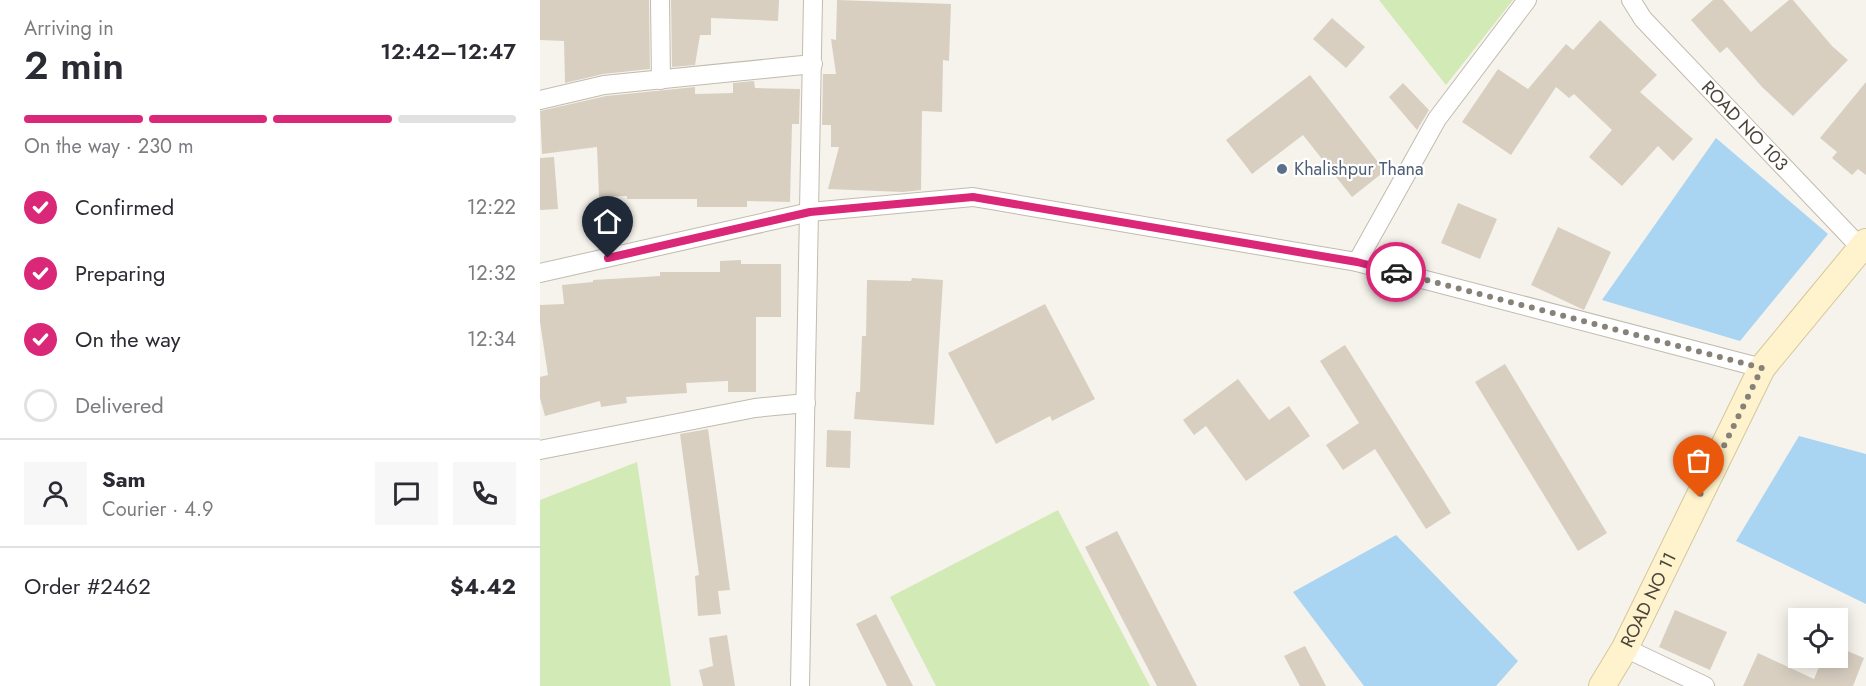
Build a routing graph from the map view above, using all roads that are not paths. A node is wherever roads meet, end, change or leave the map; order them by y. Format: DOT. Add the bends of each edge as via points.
graph roads {
  1 [pos="660,0"];
  2 [pos="813,0"];
  3 [pos="1527,0"];
  4 [pos="1631,0"];
  5 [pos="813,64"];
  6 [pos="661,80"];
  7 [pos="540,100"];
  8 [pos="810,212"];
  9 [pos="1864,246"];
  10 [pos="1357,262"];
  11 [pos="540,273"];
  12 [pos="1762,368"];
  13 [pos="806,403"];
  14 [pos="540,450"];
  15 [pos="1625,648"];
  16 [pos="800,686"];
  17 [pos="1602,686"];
  18 [pos="1705,686"];
  1 -- 6 [label="street"];
  2 -- 5 [label="street"];
  3 -- 10 [label="street" via="1437,119"];
  4 -- 9 [label="street, ROAD NO 103" via="1642,19"];
  5 -- 6 [label="street"];
  5 -- 8 [label="street"];
  6 -- 7 [label="street" via="604,85"];
  8 -- 10 [label="street" via="973,197"];
  8 -- 11 [label="street"];
  8 -- 13 [label="street"];
  9 -- 12 [label="street, ROAD NO 11"];
  10 -- 12 [label="street"];
  12 -- 15 [label="street, ROAD NO 11"];
  13 -- 14 [label="street" via="755,408"];
  13 -- 16 [label="street"];
  15 -- 17 [label="street, ROAD NO 11"];
  15 -- 18 [label="street"];
}
